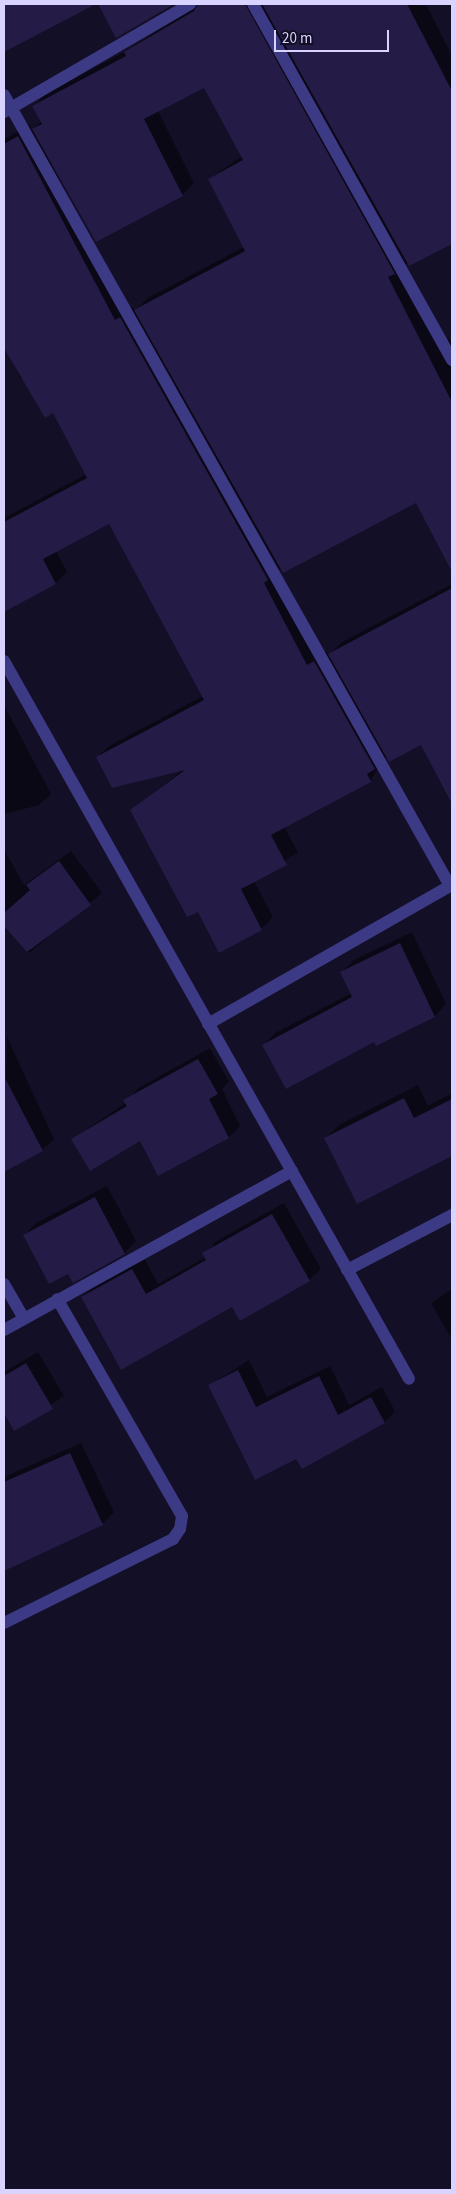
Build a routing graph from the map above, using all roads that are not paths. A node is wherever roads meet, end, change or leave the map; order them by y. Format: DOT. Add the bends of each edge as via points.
graph roads {
  1 [pos="190,4"];
  2 [pos="254,4"];
  3 [pos="4,95"];
  4 [pos="7,110"];
  5 [pos="452,360"];
  6 [pos="4,661"];
  7 [pos="9,681"];
  8 [pos="451,885"];
  9 [pos="208,1024"];
  10 [pos="292,1171"];
  11 [pos="452,1215"];
  12 [pos="347,1270"];
  13 [pos="4,1284"];
  14 [pos="57,1299"];
  15 [pos="24,1318"];
  16 [pos="4,1330"];
  17 [pos="409,1379"];
  18 [pos="4,1623"];
  1 -- 4 [label="street"];
  2 -- 5 [label="street"];
  3 -- 4 [label="street"];
  4 -- 8 [label="street"];
  6 -- 7 [label="street"];
  7 -- 9 [label="street"];
  8 -- 9 [label="street"];
  9 -- 10 [label="street"];
  10 -- 12 [label="street"];
  10 -- 14 [label="street"];
  11 -- 12 [label="street"];
  12 -- 17 [label="street"];
  13 -- 15 [label="street"];
  14 -- 15 [label="street"];
  14 -- 18 [label="street" via="182,1516 180,1529 173,1539"];
  15 -- 16 [label="street"];
}
